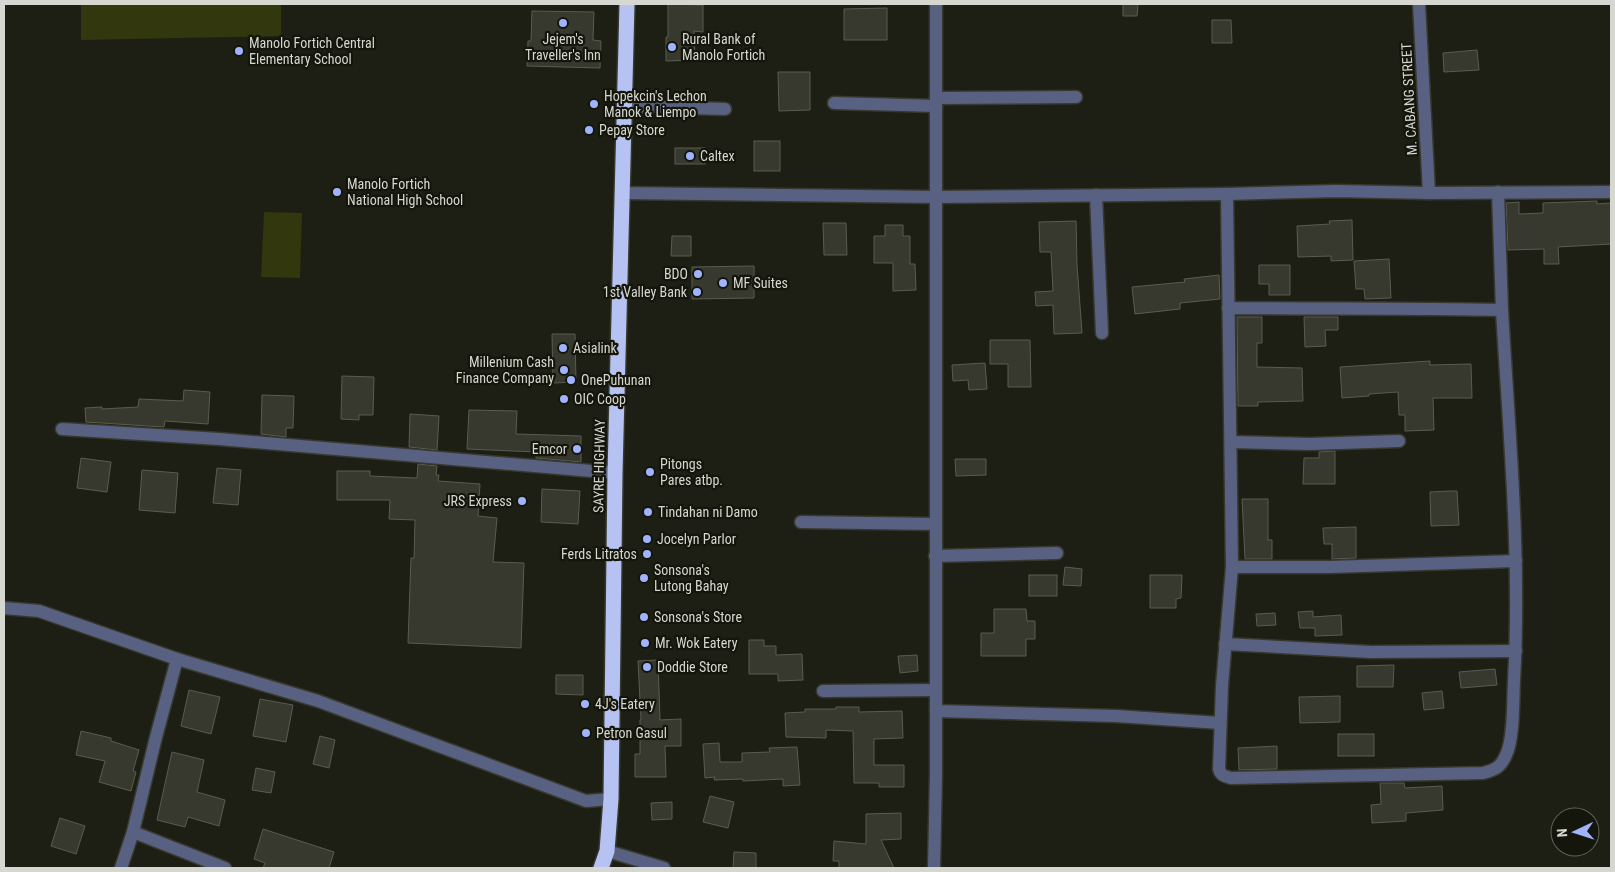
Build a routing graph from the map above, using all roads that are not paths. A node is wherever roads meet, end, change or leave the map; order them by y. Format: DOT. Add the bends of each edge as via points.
graph roads {
  1 [pos="627,4"];
  2 [pos="936,4"];
  3 [pos="1419,4"];
  4 [pos="1076,97"];
  5 [pos="936,102"];
  6 [pos="834,103"];
  7 [pos="625,106"];
  8 [pos="724,109"];
  9 [pos="1498,192"];
  10 [pos="1611,192"];
  11 [pos="622,193"];
  12 [pos="1429,193"];
  13 [pos="1226,194"];
  14 [pos="1096,195"];
  15 [pos="936,197"];
  16 [pos="1228,308"];
  17 [pos="1502,310"];
  18 [pos="1102,333"];
  19 [pos="62,429"];
  20 [pos="1230,442"];
  21 [pos="1399,442"];
  22 [pos="615,473"];
  23 [pos="801,522"];
  24 [pos="935,524"];
  25 [pos="1057,553"];
  26 [pos="935,556"];
  27 [pos="1516,561"];
  28 [pos="1232,567"];
  29 [pos="4,608"];
  30 [pos="1225,644"];
  31 [pos="1516,651"];
  32 [pos="177,658"];
  33 [pos="823,690"];
  34 [pos="935,690"];
  35 [pos="936,711"];
  36 [pos="1220,723"];
  37 [pos="611,799"];
  38 [pos="133,832"];
  39 [pos="607,851"];
  40 [pos="120,868"];
  41 [pos="226,868"];
  42 [pos="601,868"];
  43 [pos="664,868"];
  44 [pos="934,868"];
  1 -- 7 [label="highway, SAYRE HIGHWAY"];
  2 -- 5 [label="street"];
  3 -- 12 [label="street, M. CABANG STREET"];
  4 -- 5 [label="street"];
  5 -- 6 [label="street"];
  5 -- 15 [label="street"];
  7 -- 8 [label="street"];
  7 -- 11 [label="highway, SAYRE HIGHWAY"];
  9 -- 10 [label="street"];
  9 -- 12 [label="street"];
  9 -- 17 [label="street"];
  11 -- 15 [label="street"];
  11 -- 22 [label="highway, SAYRE HIGHWAY"];
  12 -- 13 [label="street"];
  13 -- 14 [label="street"];
  13 -- 16 [label="street"];
  14 -- 15 [label="street"];
  14 -- 18 [label="street"];
  15 -- 24 [label="street"];
  16 -- 17 [label="street"];
  16 -- 20 [label="street"];
  17 -- 27 [label="street"];
  19 -- 22 [label="street"];
  20 -- 21 [label="street"];
  20 -- 28 [label="street"];
  22 -- 37 [label="highway, SAYRE HIGHWAY"];
  23 -- 24 [label="street"];
  24 -- 26 [label="street"];
  25 -- 26 [label="street"];
  26 -- 34 [label="street"];
  27 -- 28 [label="street"];
  27 -- 31 [label="street"];
  28 -- 30 [label="street"];
  29 -- 32 [label="street" via="39,611"];
  30 -- 31 [label="street" via="1371,652"];
  30 -- 36 [label="street"];
  31 -- 36 [label="street" via="1509,747 1495,770 1231,778 1219,769"];
  32 -- 37 [label="street" via="318,701 586,801"];
  32 -- 38 [label="street"];
  33 -- 34 [label="street"];
  34 -- 35 [label="street"];
  35 -- 36 [label="street" via="1116,716"];
  35 -- 44 [label="street"];
  37 -- 39 [label="highway, SAYRE HIGHWAY"];
  38 -- 40 [label="street"];
  38 -- 41 [label="street"];
  39 -- 42 [label="highway, SAYRE HIGHWAY"];
  39 -- 43 [label="street"];
}
